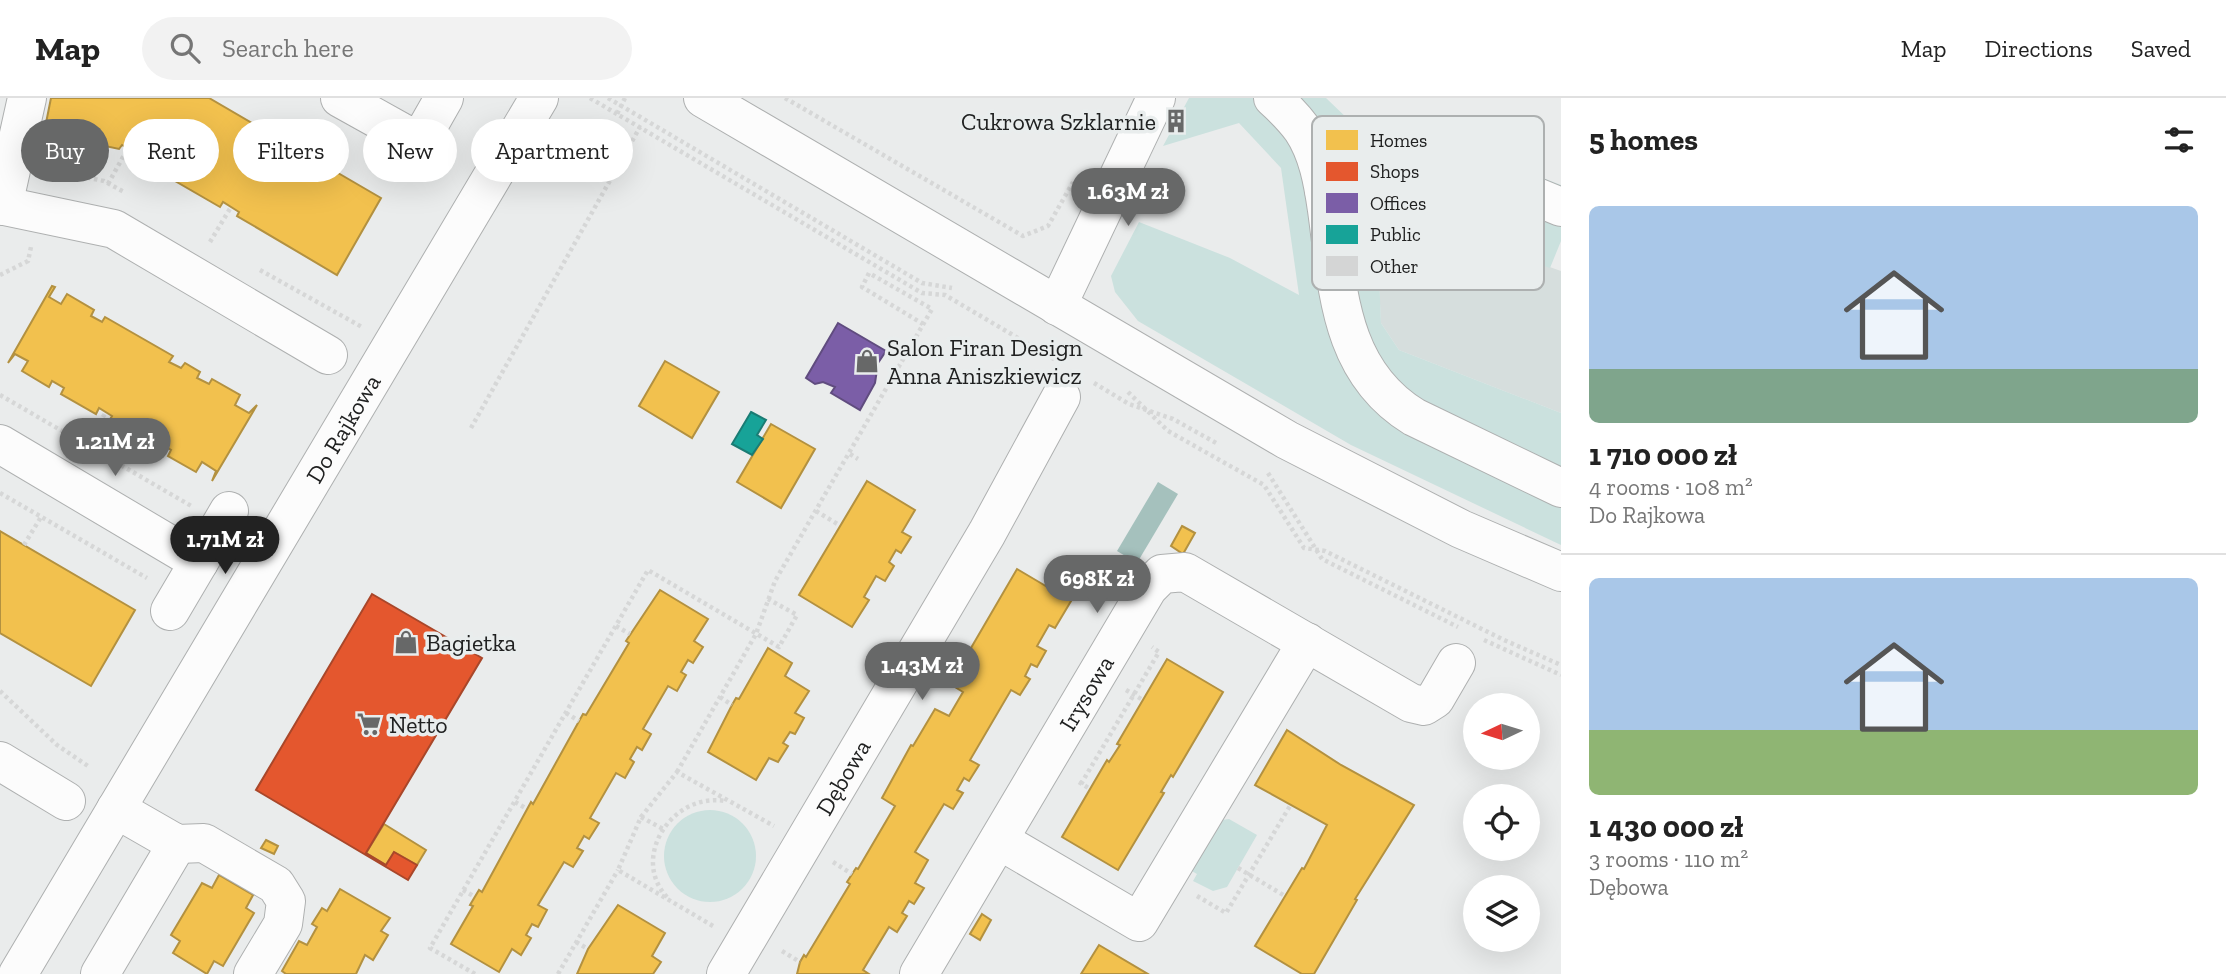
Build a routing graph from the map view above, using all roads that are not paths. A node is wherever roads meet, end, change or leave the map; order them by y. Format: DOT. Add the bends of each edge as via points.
graph roads {
  1 [pos="27,98"];
  2 [pos="444,98"];
  3 [pos="539,98"];
  4 [pos="703,98"];
  5 [pos="1156,98"];
  6 [pos="1273,98"];
  7 [pos="352,101"];
  8 [pos="1312,150"];
  9 [pos="1544,200"];
  10 [pos="2,206"];
  11 [pos="1561,207"];
  12 [pos="1339,290"];
  13 [pos="1057,306"];
  14 [pos="328,355"];
  15 [pos="1061,397"];
  16 [pos="0,444"];
  17 [pos="1561,488"];
  18 [pos="225,518"];
  19 [pos="199,562"];
  20 [pos="1561,572"];
  21 [pos="170,611"];
  22 [pos="1307,642"];
  23 [pos="1456,663"];
  24 [pos="0,761"];
  25 [pos="66,801"];
  26 [pos="116,809"];
  27 [pos="999,840"];
  28 [pos="177,844"];
  29 [pos="735,959"];
  30 [pos="18,974"];
  31 [pos="100,974"];
  32 [pos="253,974"];
  33 [pos="919,974"];
  1 -- 10 [label="street"];
  2 -- 7 [label="street" via="419,142"];
  3 -- 26 [label="street, Do Rajkowa"];
  4 -- 13 [label="street"];
  5 -- 13 [label="street"];
  6 -- 8 [label="street" via="1303,130"];
  9 -- 11 [label="street"];
  10 -- 14 [label="street" via="114,229"];
  12 -- 17 [label="street" via="1345,328 1370,379 1400,409"];
  13 -- 20 [label="street" via="1336,467"];
  15 -- 29 [label="street, Dębowa" via="987,533"];
  16 -- 19 [label="street"];
  18 -- 19 [label="street"];
  19 -- 21 [label="street"];
  22 -- 23 [label="street, Irysowa" via="1411,703 1424,706 1435,699"];
  22 -- 27 [label="street, Irysowa" via="1185,572 1161,574 1148,588"];
  22 -- 27 [label="street" via="1139,922"];
  24 -- 25 [label="street"];
  26 -- 28 [label="street"];
  26 -- 30 [label="street, Do Rajkowa"];
  27 -- 33 [label="street, Irysowa"];
  28 -- 31 [label="street"];
  28 -- 32 [label="street" via="204,843 276,885 286,901 283,924"];
}
